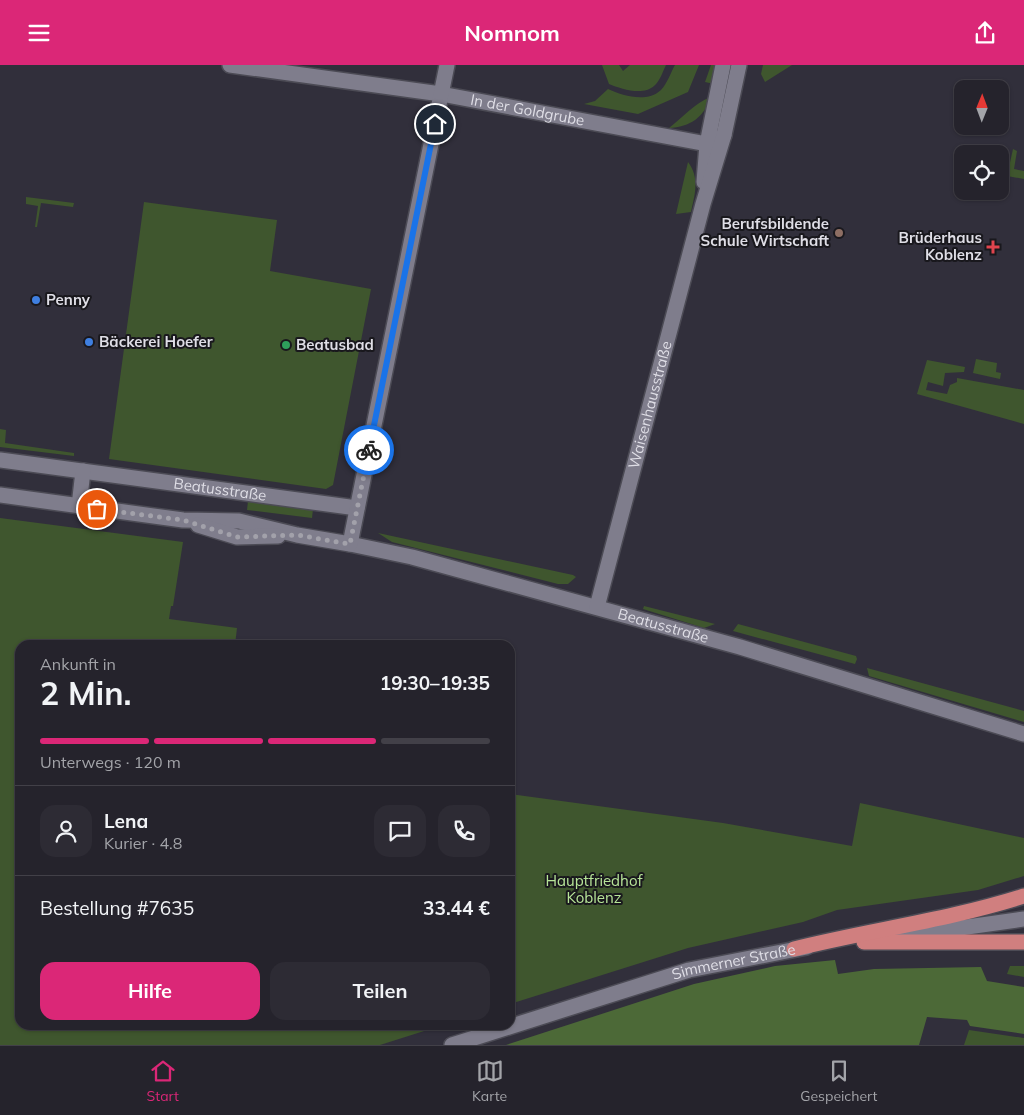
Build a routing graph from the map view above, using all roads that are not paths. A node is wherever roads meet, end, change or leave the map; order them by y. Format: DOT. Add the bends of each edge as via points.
graph roads {
  1 [pos="230,65"];
  2 [pos="447,65"];
  3 [pos="723,65"];
  4 [pos="739,65"];
  5 [pos="441,94"];
  6 [pos="724,135"];
  7 [pos="706,144"];
  8 [pos="703,204"];
  9 [pos="0,460"];
  10 [pos="83,471"];
  11 [pos="0,495"];
  12 [pos="80,506"];
  13 [pos="357,508"];
  14 [pos="350,544"];
  15 [pos="598,607"];
  16 [pos="1024,734"];
  17 [pos="1024,896"];
  18 [pos="1024,919"];
  19 [pos="864,942"];
  20 [pos="1024,942"];
  21 [pos="794,949"];
  22 [pos="515,1025"];
  23 [pos="499,1030"];
  24 [pos="452,1045"];
  1 -- 5 [label="street, In der Goldgrube"];
  2 -- 5 [label="street"];
  3 -- 7 [label="street, Waisenhausstraße"];
  4 -- 6 [label="street, Waisenhausstraße"];
  5 -- 7 [label="street, In der Goldgrube"];
  5 -- 13 [label="street"];
  6 -- 7 [label="street" via="714,143"];
  6 -- 8 [label="street, Waisenhausstraße"];
  7 -- 8 [label="street, Waisenhausstraße"];
  8 -- 15 [label="street, Waisenhausstraße"];
  9 -- 10 [label="street, Beatusstraße"];
  10 -- 12 [label="street"];
  10 -- 13 [label="street, Beatusstraße"];
  11 -- 12 [label="street, Beatusstraße"];
  12 -- 14 [label="street, Beatusstraße" via="183,520 239,521"];
  13 -- 14 [label="street"];
  14 -- 15 [label="street, Beatusstraße" via="451,567"];
  15 -- 16 [label="street, Beatusstraße"];
  17 -- 21 [label="highway" via="954,916 859,933"];
  18 -- 19 [label="street, Simmerner Straße"];
  19 -- 20 [label="highway"];
  19 -- 21 [label="street, Simmerner Straße"];
  21 -- 22 [label="street, Simmerner Straße" via="689,970"];
  23 -- 24 [label="street, Simmerner Straße"];
}
